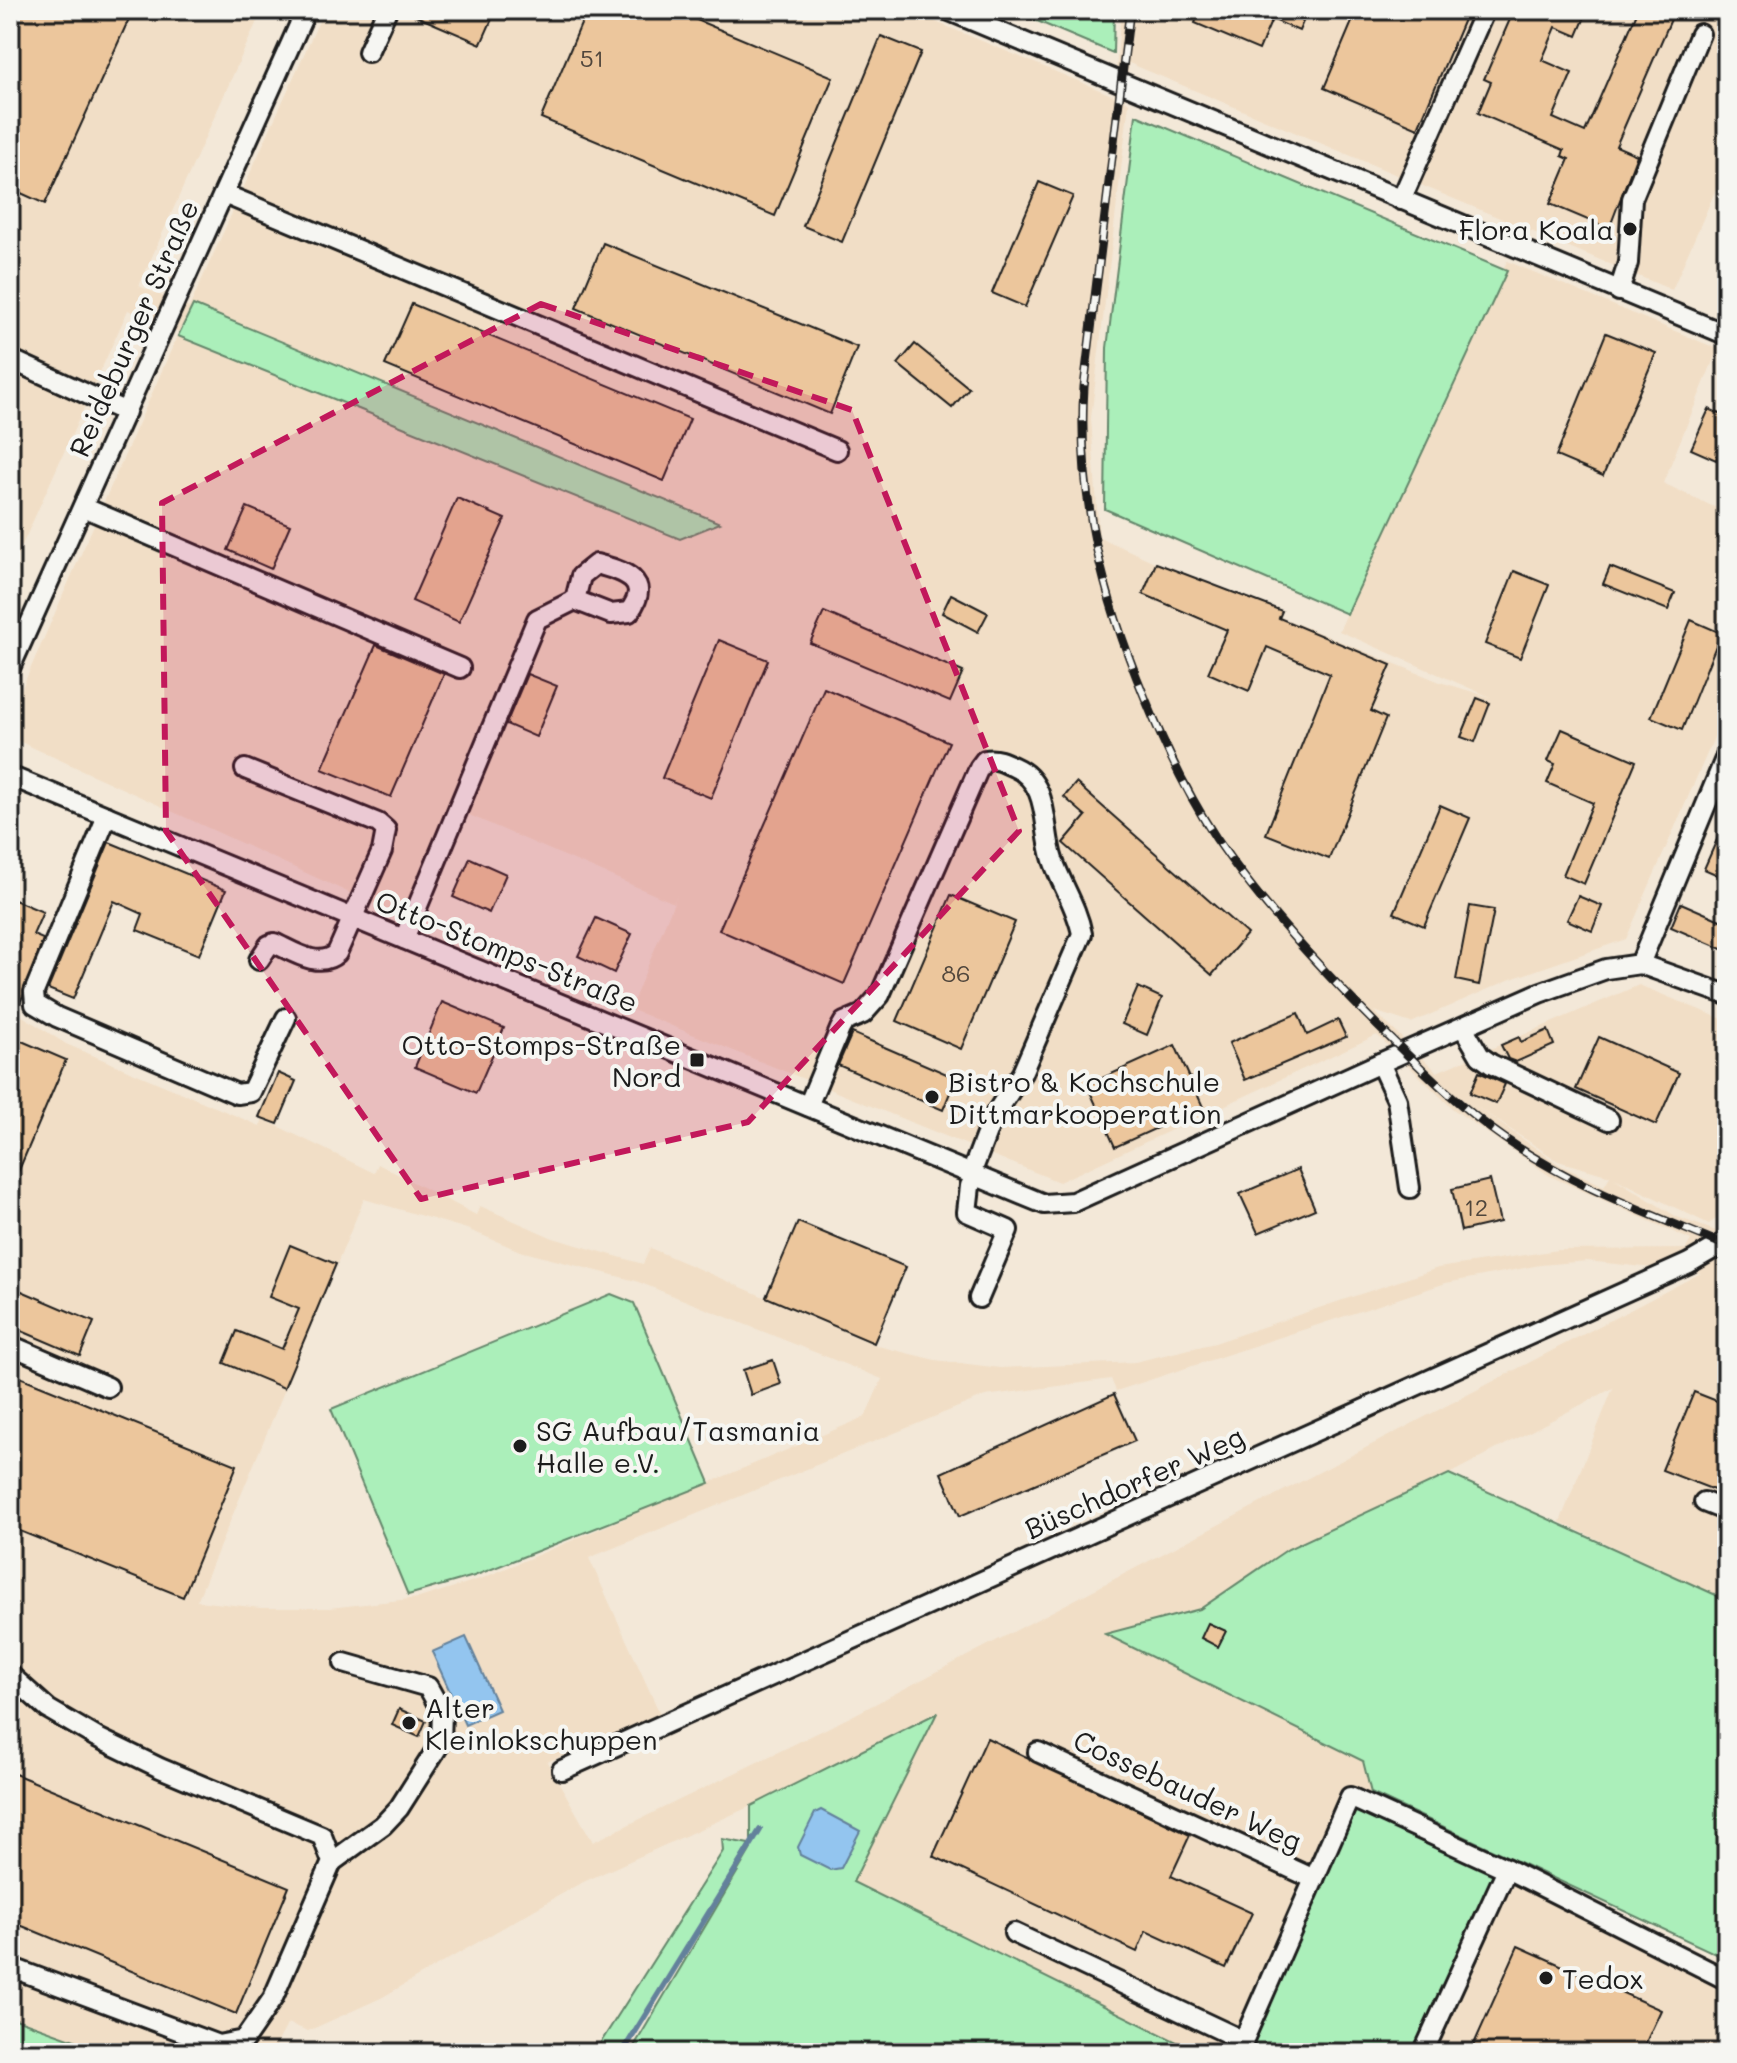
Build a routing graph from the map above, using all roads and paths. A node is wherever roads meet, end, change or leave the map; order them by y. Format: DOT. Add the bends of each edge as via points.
graph roads {
  1 [pos="306,10"];
  2 [pos="387,10"];
  3 [pos="947,10"];
  4 [pos="1485,10"];
  5 [pos="1700,34"];
  6 [pos="368,52"];
  7 [pos="224,194"];
  8 [pos="1401,200"];
  9 [pos="1619,291"];
  10 [pos="1727,335"];
  11 [pos="10,359"];
  12 [pos="126,412"];
  13 [pos="837,450"];
  14 [pos="83,507"];
  15 [pos="575,600"];
  16 [pos="10,668"];
  17 [pos="460,668"];
  18 [pos="1727,754"];
  19 [pos="245,769"];
  20 [pos="10,776"];
  21 [pos="107,816"];
  22 [pos="354,918"];
  23 [pos="404,939"];
  24 [pos="259,960"];
  25 [pos="1640,964"];
  26 [pos="1727,995"];
  27 [pos="286,1018"];
  28 [pos="1463,1027"];
  29 [pos="1380,1063"];
  30 [pos="808,1106"];
  31 [pos="1609,1120"];
  32 [pos="974,1175"];
  33 [pos="1410,1188"];
  34 [pos="1727,1241"];
  35 [pos="979,1298"];
  36 [pos="10,1345"];
  37 [pos="108,1387"];
  38 [pos="1704,1502"];
  39 [pos="1727,1511"];
  40 [pos="344,1663"];
  41 [pos="10,1675"];
  42 [pos="1038,1752"];
  43 [pos="562,1770"];
  44 [pos="332,1862"];
  45 [pos="1507,1869"];
  46 [pos="1314,1879"];
  47 [pos="1014,1933"];
  48 [pos="10,1967"];
  49 [pos="1727,1980"];
  50 [pos="1241,2047"];
  51 [pos="1423,2053"];
  1 -- 7 [label="street, Reideburger Straße"];
  2 -- 6 [label="street"];
  3 -- 8 [label="street"];
  4 -- 8 [label="street"];
  5 -- 9 [label="street" via="1632,199 1628,263"];
  7 -- 12 [label="street, Reideburger Straße"];
  7 -- 13 [label="street"];
  8 -- 9 [label="street"];
  9 -- 10 [label="street"];
  11 -- 12 [label="street"];
  12 -- 14 [label="street, Reideburger Straße"];
  14 -- 16 [label="street, Reideburger Straße"];
  14 -- 17 [label="street"];
  15 -- 23 [label="street" via="537,619"];
  18 -- 25 [label="street"];
  19 -- 22 [label="street" via="386,830"];
  20 -- 21 [label="street, Otto-Stomps-Straße"];
  21 -- 22 [label="street, Otto-Stomps-Straße"];
  21 -- 27 [label="street" via="34,992 35,1004 237,1094 251,1092"];
  22 -- 23 [label="street, Otto-Stomps-Straße"];
  22 -- 24 [label="street" via="333,958 313,959 274,943"];
  23 -- 30 [label="street, Otto-Stomps-Straße"];
  25 -- 26 [label="street, Otto-Stomps-Straße"];
  25 -- 28 [label="street, Otto-Stomps-Straße" via="1606,969"];
  28 -- 29 [label="street, Otto-Stomps-Straße"];
  28 -- 31 [label="street" via="1491,1064"];
  29 -- 32 [label="street, Otto-Stomps-Straße" via="1073,1202 1044,1204"];
  29 -- 33 [label="street" via="1397,1100"];
  30 -- 32 [label="street, Otto-Stomps-Straße"];
  30 -- 32 [label="street" via="844,1022 863,1014 880,995 979,768 995,758 1025,772 1041,795 1051,854 1082,934 1022,1073 992,1119"];
  32 -- 35 [label="street" via="967,1212 1008,1230"];
  34 -- 43 [label="street, Büschdorfer Weg"];
  36 -- 37 [label="street"];
  38 -- 39 [label="street"];
  40 -- 44 [label="street" via="428,1687 442,1712 441,1742 399,1808"];
  41 -- 44 [label="street" via="48,1709 96,1737 322,1836"];
  42 -- 46 [label="street, Cossebauder Weg"];
  44 -- 48 [label="street" via="273,1998 244,2040 218,2045"];
  45 -- 46 [label="street, Cossebauder Weg" via="1350,1797"];
  45 -- 49 [label="street, Cossebauder Weg"];
  45 -- 51 [label="street"];
  46 -- 50 [label="street, Cossebauder Weg"];
  47 -- 50 [label="street, Cossebauder Weg"];
}
